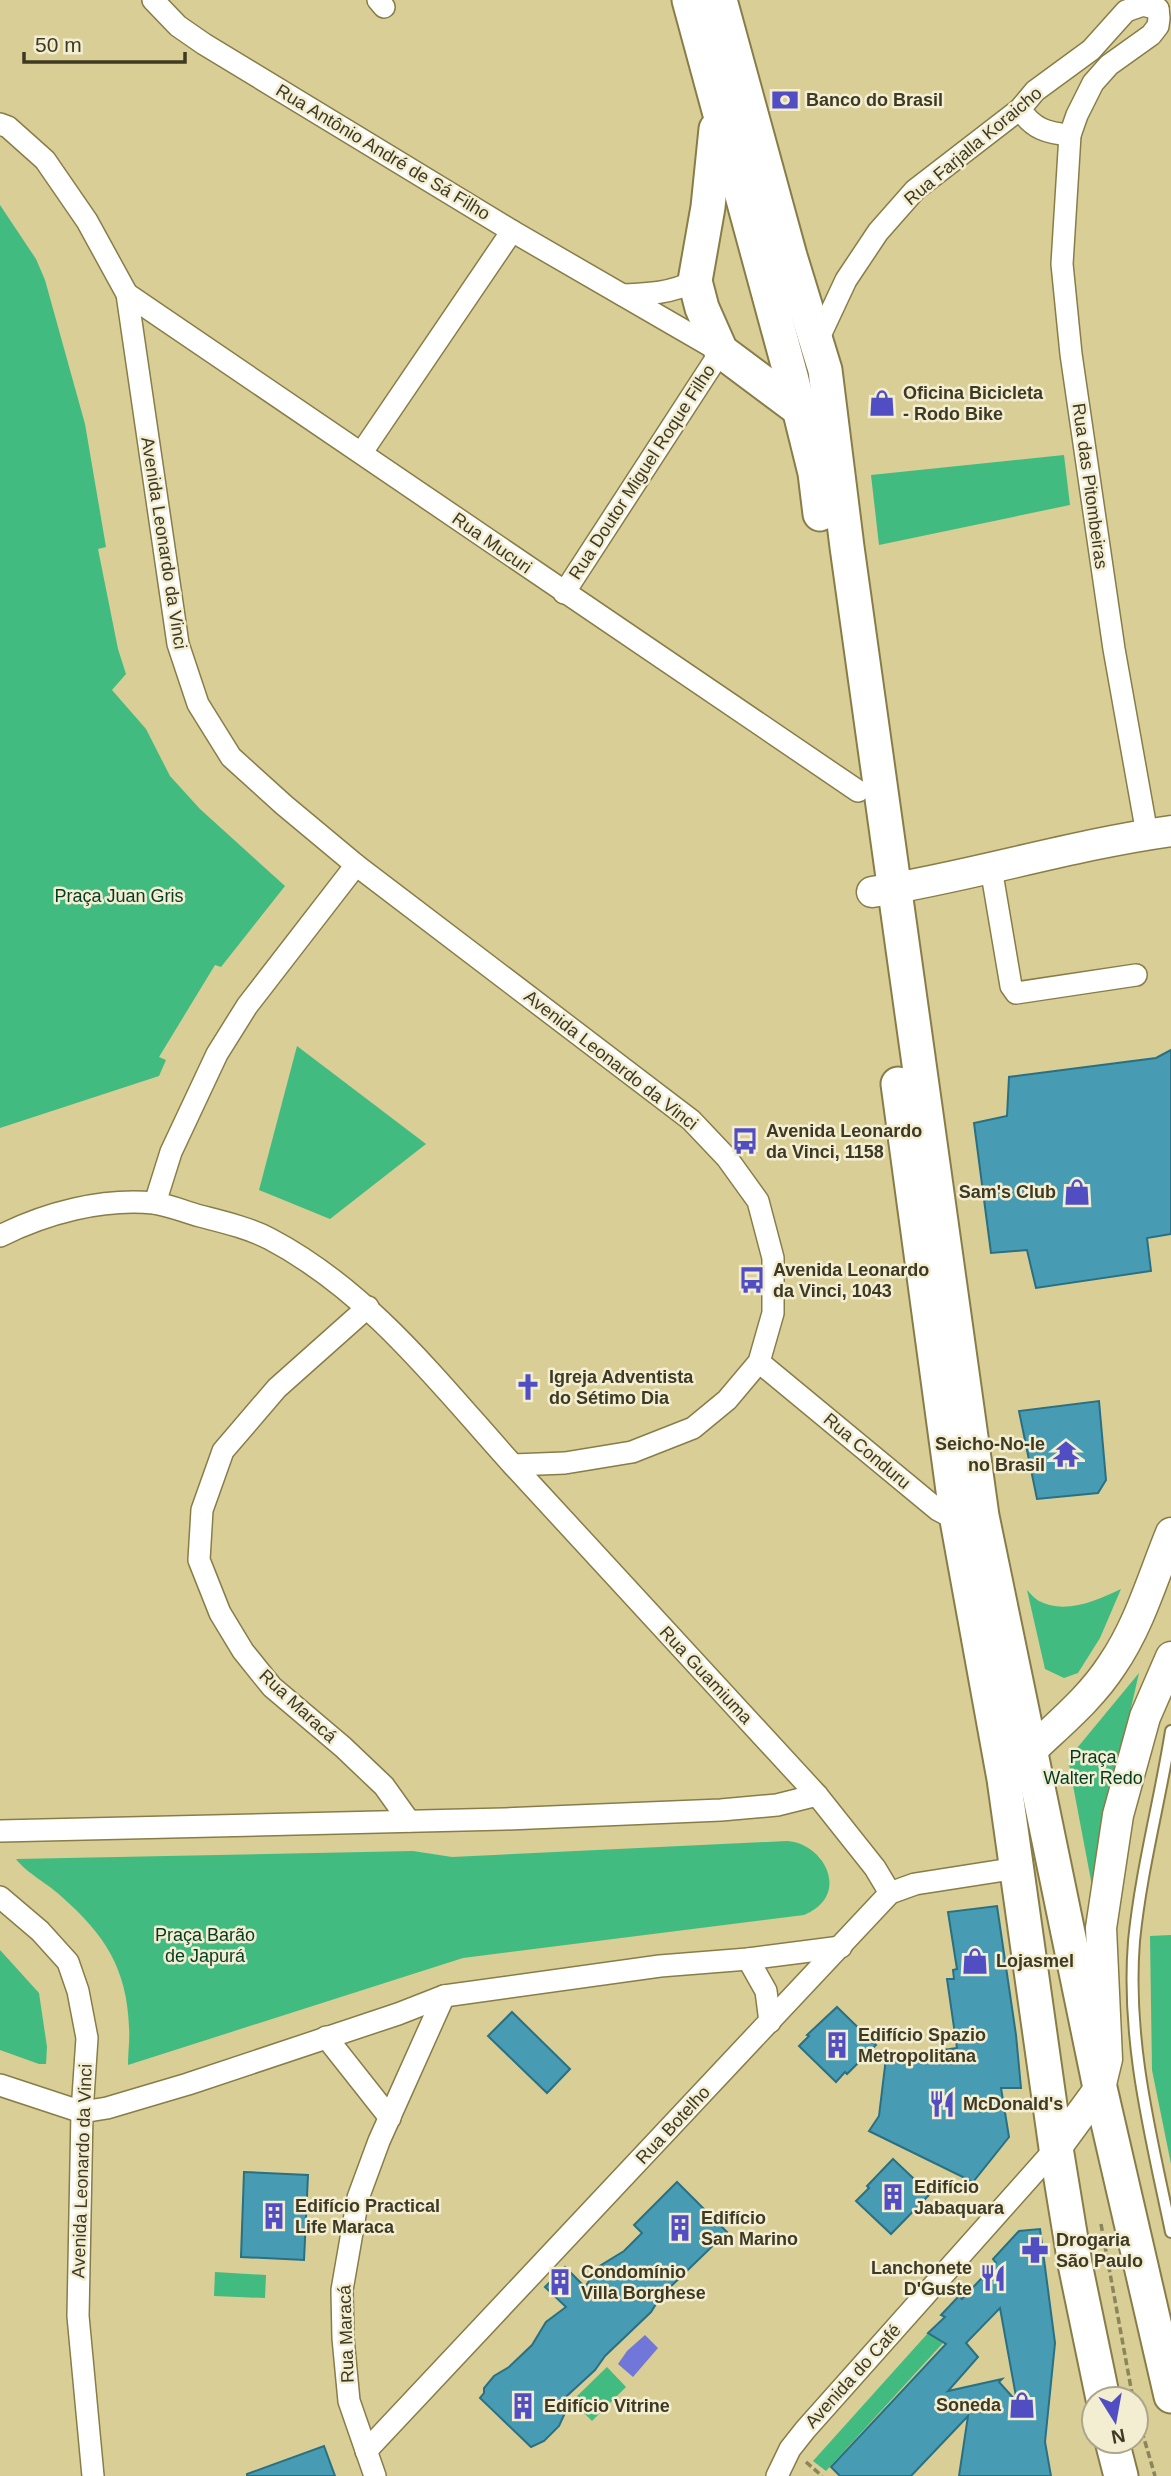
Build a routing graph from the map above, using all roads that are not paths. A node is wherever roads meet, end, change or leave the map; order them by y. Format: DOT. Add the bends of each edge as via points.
graph roads {
  1 [pos="153,0"];
  2 [pos="689,0"];
  3 [pos="720,0"];
  4 [pos="1164,6"];
  5 [pos="718,108"];
  6 [pos="1020,109"];
  7 [pos="0,124"];
  8 [pos="1070,135"];
  9 [pos="512,231"];
  10 [pos="750,231"];
  11 [pos="790,256"];
  12 [pos="695,281"];
  13 [pos="127,294"];
  14 [pos="621,295"];
  15 [pos="818,342"];
  16 [pos="721,351"];
  17 [pos="788,365"];
  18 [pos="800,410"];
  19 [pos="362,452"];
  20 [pos="564,593"];
  21 [pos="858,791"];
  22 [pos="1159,832"];
  23 [pos="356,864"];
  24 [pos="991,868"];
  25 [pos="883,890"];
  26 [pos="1136,975"];
  27 [pos="155,1203"];
  28 [pos="0,1236"];
  29 [pos="368,1307"];
  30 [pos="759,1362"];
  31 [pos="513,1465"];
  32 [pos="969,1518"];
  33 [pos="1171,1533"];
  34 [pos="1169,1673"];
  35 [pos="1171,1731"];
  36 [pos="1030,1751"];
  37 [pos="1004,1779"];
  38 [pos="817,1795"];
  39 [pos="409,1821"];
  40 [pos="0,1831"];
  41 [pos="1017,1868"];
  42 [pos="890,1893"];
  43 [pos="0,1897"];
  44 [pos="841,1947"];
  45 [pos="748,1959"];
  46 [pos="444,1996"];
  47 [pos="770,2022"];
  48 [pos="326,2037"];
  49 [pos="0,2085"];
  50 [pos="1100,2088"];
  51 [pos="82,2112"];
  52 [pos="390,2118"];
  53 [pos="1056,2148"];
  54 [pos="1171,2232"];
  55 [pos="1161,2317"];
  56 [pos="1100,2385"];
  57 [pos="1171,2396"];
  58 [pos="366,2451"];
  59 [pos="1116,2455"];
  60 [pos="93,2476"];
  61 [pos="375,2476"];
  62 [pos="777,2476"];
  63 [pos="1121,2476"];
  1 -- 9 [label="street, Rua Antônio André de Sá Filho" via="204,44"];
  2 -- 5 [label="main road"];
  3 -- 11 [label="main road"];
  4 -- 6 [label="street, Rua Farjalla Koraicho" via="1143,5 1126,11 1091,50 1035,91"];
  4 -- 8 [label="street, Rua das Pitombeiras" via="1151,35 1109,65 1093,83"];
  5 -- 10 [label="main road"];
  5 -- 12 [label="main road"];
  6 -- 8 [label="street" via="1038,129"];
  6 -- 15 [label="street, Rua Farjalla Koraicho" via="915,190 878,232 846,279"];
  7 -- 13 [label="street, Avenida Leonardo da Vinci" via="45,160 87,221"];
  8 -- 22 [label="street, Rua das Pitombeiras" via="1062,264 1071,354 1114,649"];
  9 -- 14 [label="street, Rua Antônio André de Sá Filho"];
  9 -- 19 [label="street"];
  10 -- 11 [label="main road" via="774,239"];
  10 -- 12 [label="main road" via="720,244"];
  10 -- 17 [label="main road"];
  11 -- 15 [label="main road"];
  12 -- 14 [label="street" via="660,294"];
  12 -- 16 [label="main road"];
  13 -- 19 [label="street, Rua Mucuri"];
  13 -- 23 [label="street, Avenida Leonardo da Vinci" via="178,644 198,704 232,757"];
  14 -- 16 [label="street, Rua Antônio André de Sá Filho"];
  15 -- 17 [label="street" via="807,356"];
  15 -- 25 [label="main road" via="847,547"];
  16 -- 17 [label="street, Rua Antônio André de Sá Filho" via="764,367"];
  16 -- 18 [label="main road"];
  16 -- 20 [label="street, Rua Doutor Miguel Roque Filho"];
  17 -- 18 [label="main road"];
  18 -- 21 [label="main road" via="815,473"];
  19 -- 20 [label="street, Rua Mucuri"];
  20 -- 21 [label="street, Rua Mucuri"];
  21 -- 25 [label="main road"];
  22 -- 24 [label="main road"];
  23 -- 27 [label="street" via="247,1006 217,1054 171,1152"];
  23 -- 30 [label="street, Avenida Leonardo da Vinci" via="691,1120 727,1158 758,1201 773,1258 774,1313"];
  24 -- 25 [label="main road"];
  24 -- 26 [label="street" via="1011,986 1016,993"];
  25 -- 32 [label="main road"];
  27 -- 28 [label="street" via="70,1210 26,1222"];
  27 -- 29 [label="street" via="268,1237 315,1265"];
  29 -- 31 [label="street"];
  29 -- 39 [label="street, Rua Maracá" via="277,1388 223,1451 201,1510 199,1560 220,1613 243,1651 272,1687 384,1786"];
  30 -- 31 [label="street, Avenida Leonardo da Vinci" via="727,1400 693,1429 632,1452 565,1463"];
  30 -- 32 [label="street, Rua Conduru" via="938,1510"];
  31 -- 38 [label="street, Rua Guamiuma"];
  32 -- 36 [label="main road"];
  32 -- 37 [label="main road"];
  33 -- 36 [label="main road" via="1128,1638 1111,1667"];
  34 -- 50 [label="main road" via="1145,1717 1118,1815 1101,1928 1107,2059"];
  35 -- 54 [label="lane" via="1134,1942 1134,2022 1145,2116"];
  36 -- 37 [label="main road"];
  36 -- 50 [label="main road"];
  37 -- 41 [label="main road"];
  38 -- 39 [label="street" via="777,1805 721,1810"];
  38 -- 42 [label="street, Rua Guamiuma"];
  39 -- 40 [label="street"];
  41 -- 42 [label="street" via="915,1884"];
  41 -- 53 [label="main road"];
  42 -- 44 [label="street, Rua Botelho"];
  43 -- 51 [label="street, Avenida Leonardo da Vinci" via="68,1962 87,2038"];
  44 -- 45 [label="street"];
  44 -- 47 [label="street, Rua Botelho"];
  45 -- 46 [label="street" via="660,1966"];
  45 -- 47 [label="street" via="766,1991"];
  46 -- 48 [label="street"];
  46 -- 52 [label="street, Rua Maracá"];
  47 -- 58 [label="street, Rua Botelho"];
  48 -- 51 [label="street" via="188,2084"];
  48 -- 52 [label="street"];
  49 -- 51 [label="street"];
  50 -- 53 [label="main road, Avenida do Café"];
  50 -- 55 [label="main road"];
  51 -- 60 [label="street, Avenida Leonardo da Vinci" via="78,2316"];
  52 -- 58 [label="street, Rua Maracá" via="358,2198 342,2290 349,2402"];
  53 -- 56 [label="main road"];
  53 -- 62 [label="street, Avenida do Café" via="805,2430"];
  55 -- 57 [label="main road"];
  58 -- 61 [label="street, Rua Maracá"];
  59 -- 63 [label="main road"];
}
